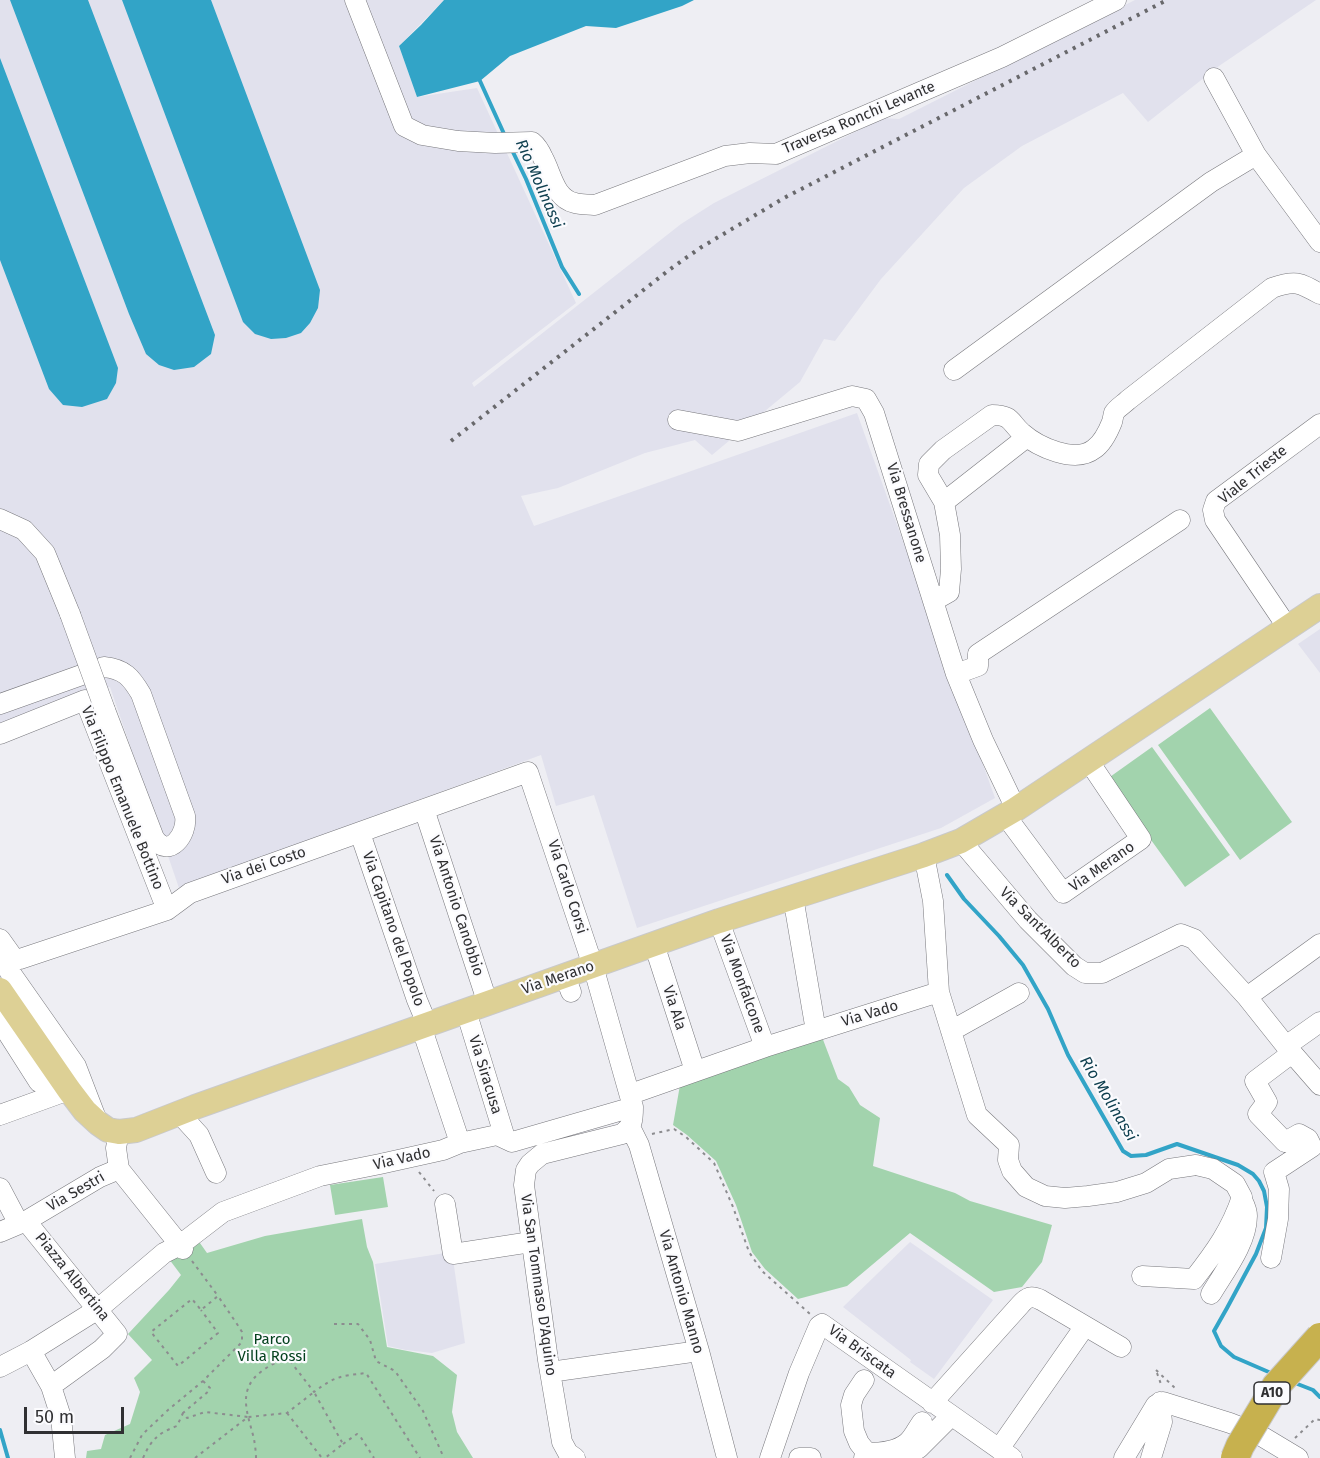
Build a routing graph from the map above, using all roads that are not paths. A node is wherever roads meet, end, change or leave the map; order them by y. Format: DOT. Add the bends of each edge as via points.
graph roads {
  1 [pos="355,0"];
  2 [pos="1116,0"];
  3 [pos="1214,78"];
  4 [pos="1256,154"];
  5 [pos="1320,242"];
  6 [pos="1320,294"];
  7 [pos="954,370"];
  8 [pos="678,420"];
  9 [pos="1320,424"];
  10 [pos="1027,437"];
  11 [pos="945,502"];
  12 [pos="0,519"];
  13 [pos="1180,520"];
  14 [pos="933,601"];
  15 [pos="1320,606"];
  16 [pos="1288,627"];
  17 [pos="956,674"];
  18 [pos="0,704"];
  19 [pos="0,734"];
  20 [pos="1088,760"];
  21 [pos="528,772"];
  22 [pos="424,809"];
  23 [pos="1010,812"];
  24 [pos="360,833"];
  25 [pos="961,841"];
  26 [pos="924,855"];
  27 [pos="792,897"];
  28 [pos="167,910"];
  29 [pos="719,921"];
  30 [pos="0,939"];
  31 [pos="654,944"];
  32 [pos="1320,944"];
  33 [pos="6,962"];
  34 [pos="593,966"];
  35 [pos="0,990"];
  36 [pos="939,992"];
  37 [pos="1018,993"];
  38 [pos="1247,997"];
  39 [pos="477,1007"];
  40 [pos="0,1021"];
  41 [pos="1320,1022"];
  42 [pos="424,1025"];
  43 [pos="816,1031"];
  44 [pos="951,1031"];
  45 [pos="765,1047"];
  46 [pos="1289,1049"];
  47 [pos="695,1071"];
  48 [pos="1320,1085"];
  49 [pos="69,1090"];
  50 [pos="632,1100"];
  51 [pos="179,1113"];
  52 [pos="0,1115"];
  53 [pos="108,1128"];
  54 [pos="633,1133"];
  55 [pos="505,1138"];
  56 [pos="460,1143"];
  57 [pos="119,1169"];
  58 [pos="216,1173"];
  59 [pos="0,1188"];
  60 [pos="1242,1197"];
  61 [pos="445,1204"];
  62 [pos="22,1222"];
  63 [pos="0,1232"];
  64 [pos="531,1242"];
  65 [pos="175,1249"];
  66 [pos="1271,1258"];
  67 [pos="1142,1276"];
  68 [pos="1210,1294"];
  69 [pos="98,1309"];
  70 [pos="1085,1326"];
  71 [pos="1320,1337"];
  72 [pos="1121,1347"];
  73 [pos="31,1351"];
  74 [pos="699,1351"];
  75 [pos="1320,1364"];
  76 [pos="0,1367"];
  77 [pos="550,1372"];
  78 [pos="864,1380"];
  79 [pos="51,1386"];
  80 [pos="1160,1402"];
  81 [pos="932,1403"];
  82 [pos="951,1416"];
  83 [pos="922,1422"];
  84 [pos="1005,1454"];
  85 [pos="866,1455"];
  86 [pos="1278,1455"];
  87 [pos="65,1458"];
  88 [pos="575,1458"];
  89 [pos="727,1458"];
  90 [pos="770,1458"];
  91 [pos="799,1458"];
  92 [pos="811,1458"];
  93 [pos="898,1458"];
  94 [pos="1124,1458"];
  95 [pos="1151,1458"];
  96 [pos="1235,1458"];
  1 -- 2 [label="street, Traversa Ronchi Levante" via="404,126 422,135 458,141 532,142 564,198 576,204 595,205 724,156 776,154 1002,57"];
  3 -- 4 [label="street"];
  4 -- 5 [label="street"];
  4 -- 7 [label="street" via="1211,182"];
  6 -- 10 [label="street" via="1301,284 1286,283 1272,288 1128,400 1114,413 1104,439 1094,450 1079,456 1062,454"];
  8 -- 14 [label="street, Via Bressanone" via="738,431 852,396 866,399 874,413"];
  9 -- 16 [label="street, Viale Trieste" via="1216,501 1214,510 1215,520"];
  10 -- 11 [label="street"];
  10 -- 11 [label="street" via="1012,421 992,415 943,450 929,464 928,475"];
  11 -- 14 [label="street" via="950,535 949,592"];
  12 -- 18 [label="street, bridge" via="24,530 45,554 70,614 105,710 154,838 167,846 179,841 185,816 141,694 127,675 104,667"];
  13 -- 17 [label="street" via="978,654 978,666"];
  14 -- 17 [label="street, Via Bressanone"];
  15 -- 16 [label="main road, Via Merano"];
  16 -- 20 [label="main road, Via Merano"];
  17 -- 23 [label="street, Via Bressanone"];
  19 -- 28 [label="street, Via Filippo Emanuele Bottino" via="85,700"];
  20 -- 23 [label="main road, Via Merano"];
  20 -- 23 [label="street, Via Merano" via="1142,839 1064,893"];
  21 -- 22 [label="street, Via dei Costo"];
  21 -- 34 [label="street, Via Carlo Corsi"];
  22 -- 24 [label="street, Via dei Costo"];
  22 -- 39 [label="street, Via Antonio Canobbio"];
  23 -- 25 [label="main road, Via Merano"];
  24 -- 28 [label="street, Via dei Costo" via="190,893"];
  24 -- 42 [label="street, Via Capitano del Popolo"];
  25 -- 26 [label="main road, Via Merano"];
  25 -- 38 [label="street, Via Sant'Alberto" via="1028,920 1085,973 1102,973 1181,934 1194,939"];
  26 -- 27 [label="main road, Via Merano"];
  26 -- 36 [label="street" via="933,901"];
  27 -- 29 [label="main road, Via Merano"];
  27 -- 43 [label="street"];
  28 -- 33 [label="street, Via dei Costo"];
  29 -- 31 [label="main road, Via Merano"];
  29 -- 45 [label="street, Via Monfalcone"];
  30 -- 33 [label="street"];
  31 -- 34 [label="main road, Via Merano"];
  31 -- 47 [label="street, Via Ala"];
  32 -- 38 [label="street"];
  33 -- 53 [label="street" via="76,1066"];
  34 -- 39 [label="main road, Via Merano" via="568,984"];
  34 -- 50 [label="street, Via Carlo Corsi"];
  35 -- 49 [label="main road"];
  36 -- 43 [label="street, Via Vado"];
  36 -- 44 [label="street"];
  37 -- 44 [label="street"];
  38 -- 46 [label="street, Via Sant'Alberto"];
  39 -- 42 [label="main road, Via Merano"];
  39 -- 55 [label="street, Via Siracusa"];
  40 -- 49 [label="street" via="39,1082"];
  41 -- 46 [label="street"];
  42 -- 51 [label="main road, Via Merano"];
  42 -- 56 [label="street, Via Capitano del Popolo"];
  43 -- 45 [label="street, Via Vado"];
  44 -- 60 [label="street" via="977,1115 1009,1145 1012,1171 1026,1187 1045,1196 1088,1196 1146,1183 1169,1169 1196,1164 1213,1168 1235,1184"];
  45 -- 47 [label="street, Via Vado"];
  46 -- 48 [label="street, Via Sant'Alberto"];
  46 -- 66 [label="street" via="1255,1081 1267,1102 1258,1114 1285,1142 1299,1134 1312,1147 1274,1172 1279,1190"];
  47 -- 50 [label="street, Via Vado"];
  49 -- 52 [label="street"];
  49 -- 53 [label="main road" via="85,1111"];
  50 -- 54 [label="street"];
  50 -- 55 [label="street, Via Vado" via="512,1142"];
  51 -- 53 [label="main road, Via Merano" via="136,1130"];
  51 -- 58 [label="street" via="199,1134"];
  53 -- 57 [label="street"];
  54 -- 64 [label="street, Via San Tommaso D'Aquino" via="542,1154 530,1164 524,1185"];
  54 -- 74 [label="street, Via Antonio Manno"];
  55 -- 56 [label="street, Via Vado" via="497,1135"];
  56 -- 65 [label="street, Via Vado" via="320,1176 224,1212"];
  57 -- 62 [label="street, Via Sestri"];
  57 -- 65 [label="street"];
  59 -- 62 [label="street, Piazza Albertina"];
  60 -- 67 [label="street" via="1220,1246 1194,1279"];
  60 -- 68 [label="street" via="1248,1214 1244,1234"];
  61 -- 64 [label="street" via="453,1254"];
  62 -- 63 [label="street, Via Sestri"];
  62 -- 69 [label="street, Piazza Albertina"];
  64 -- 77 [label="street, Via San Tommaso D'Aquino"];
  65 -- 69 [label="street, Via Vado"];
  69 -- 73 [label="street, Via Vado"];
  69 -- 79 [label="street, Piazza Albertina" via="112,1339"];
  70 -- 72 [label="street"];
  70 -- 81 [label="street" via="1035,1298 1028,1298"];
  70 -- 84 [label="street, Via Briscata"];
  71 -- 96 [label="highway, A10, bridge" via="1276,1386"];
  73 -- 76 [label="street, Via Vado"];
  73 -- 79 [label="street"];
  74 -- 77 [label="street"];
  74 -- 89 [label="street, Via Antonio Manno"];
  75 -- 86 [label="highway" via="1291,1397"];
  77 -- 88 [label="street, Via San Tommaso D'Aquino" via="562,1442"];
  78 -- 85 [label="street" via="851,1405 854,1431"];
  79 -- 87 [label="street" via="61,1417"];
  80 -- 86 [label="street" via="1258,1434"];
  80 -- 94 [label="street"];
  80 -- 95 [label="street" via="1162,1422"];
  81 -- 82 [label="street, Via Briscata"];
  81 -- 90 [label="street, Via Briscata" via="822,1324 799,1373"];
  82 -- 84 [label="street, Via Briscata"];
  82 -- 93 [label="street" via="911,1454"];
  83 -- 85 [label="street" via="900,1447"];
  91 -- 92 [label="street"];
}
